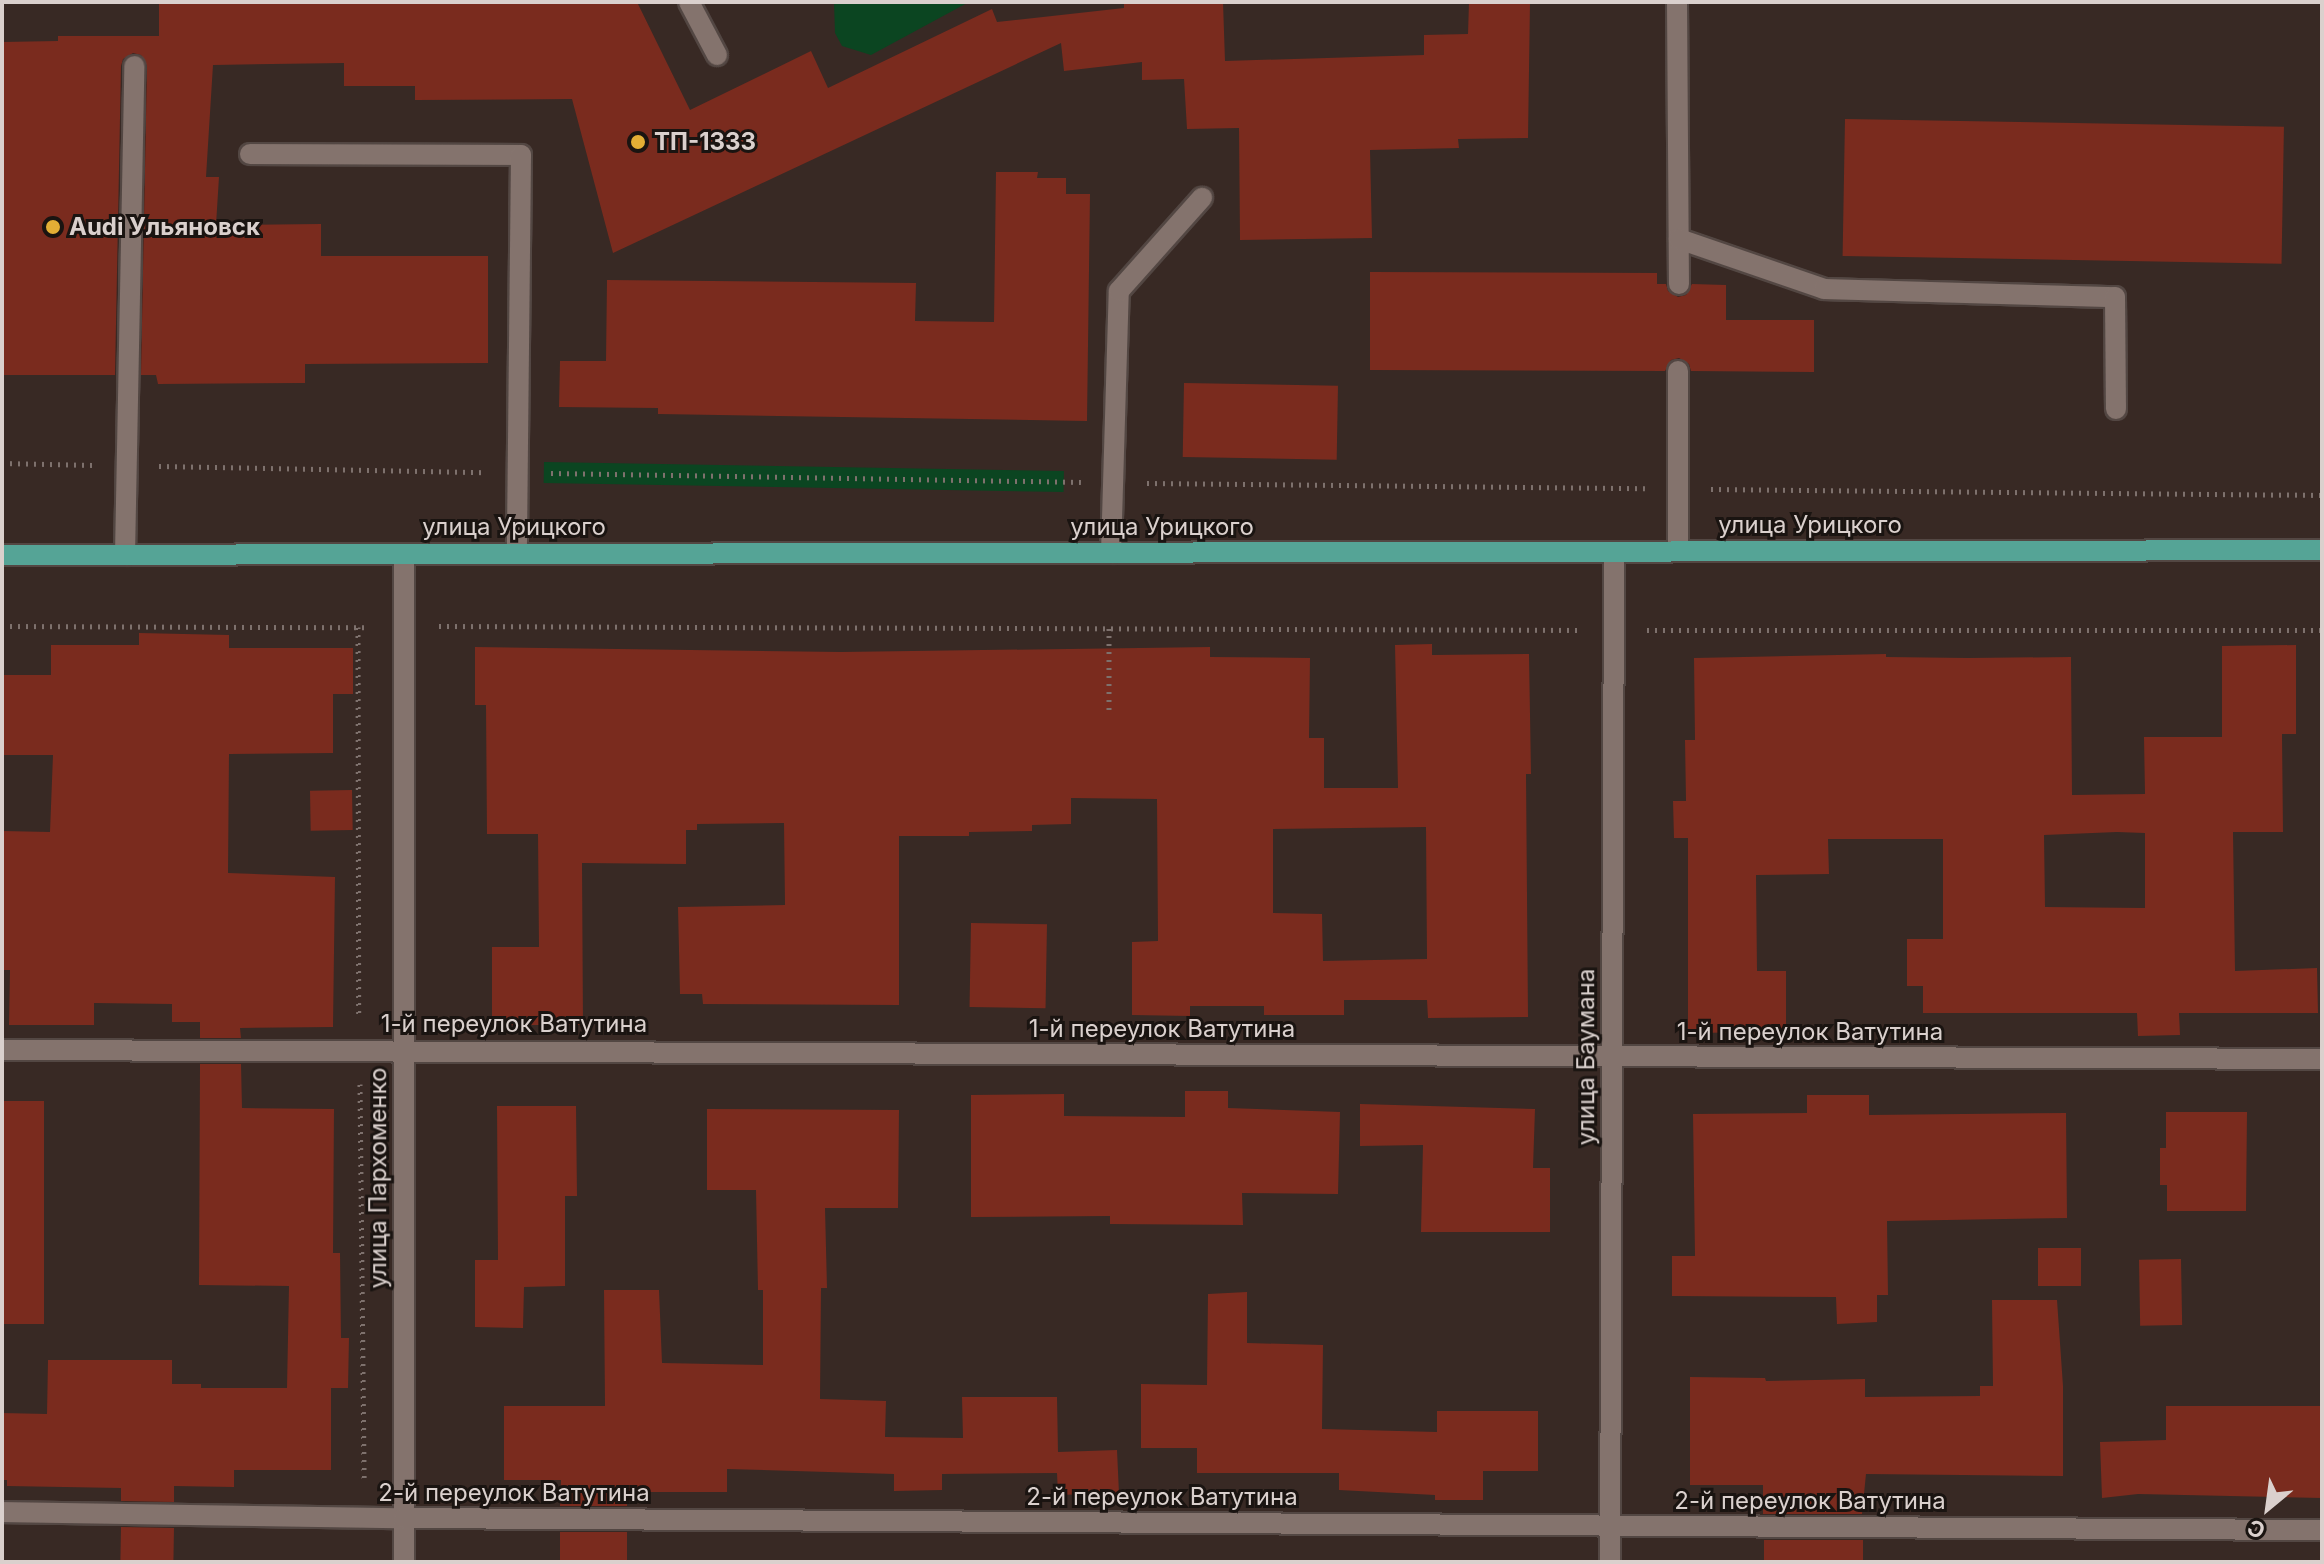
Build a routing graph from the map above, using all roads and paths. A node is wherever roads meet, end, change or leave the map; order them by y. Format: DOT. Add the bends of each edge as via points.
graph roads {
  1 [pos="689,2"];
  2 [pos="1677,2"];
  3 [pos="717,55"];
  4 [pos="134,66"];
  5 [pos="250,154"];
  6 [pos="1202,198"];
  7 [pos="1679,239"];
  8 [pos="1679,284"];
  9 [pos="1678,371"];
  10 [pos="2116,409"];
  11 [pos="2,463"];
  12 [pos="127,465"];
  13 [pos="517,473"];
  14 [pos="1112,483"];
  15 [pos="1678,489"];
  16 [pos="2322,495"];
  17 [pos="2322,550"];
  18 [pos="1678,551"];
  19 [pos="1614,552"];
  20 [pos="517,553"];
  21 [pos="1111,553"];
  22 [pos="404,554"];
  23 [pos="2,555"];
  24 [pos="125,555"];
  25 [pos="2,626"];
  26 [pos="404,626"];
  27 [pos="358,627"];
  28 [pos="1109,628"];
  29 [pos="1613,630"];
  30 [pos="2322,630"];
  31 [pos="1109,710"];
  32 [pos="359,1049"];
  33 [pos="404,1049"];
  34 [pos="2,1050"];
  35 [pos="1611,1058"];
  36 [pos="2322,1059"];
  37 [pos="2,1512"];
  38 [pos="365,1518"];
  39 [pos="404,1518"];
  40 [pos="1610,1525"];
  41 [pos="2322,1530"];
  42 [pos="404,1562"];
  43 [pos="1610,1562"];
  1 -- 3 [label="street"];
  2 -- 7 [label="street"];
  4 -- 12 [label="street"];
  5 -- 13 [label="street" via="521,155"];
  6 -- 14 [label="street" via="1119,291"];
  7 -- 8 [label="street"];
  7 -- 10 [label="street" via="1824,289 2115,297"];
  9 -- 15 [label="street"];
  11 -- 12 [label="path"];
  12 -- 13 [label="path"];
  12 -- 24 [label="street"];
  13 -- 14 [label="path"];
  13 -- 20 [label="street"];
  14 -- 15 [label="path"];
  14 -- 21 [label="street"];
  15 -- 16 [label="path"];
  15 -- 18 [label="street"];
  17 -- 18 [label="main road, улица Урицкого"];
  18 -- 19 [label="main road, улица Урицкого"];
  19 -- 21 [label="main road, улица Урицкого"];
  19 -- 29 [label="street, улица Баумана"];
  20 -- 21 [label="main road, улица Урицкого"];
  20 -- 22 [label="main road, улица Урицкого"];
  22 -- 24 [label="main road, улица Урицкого"];
  22 -- 26 [label="street, улица Пархоменко"];
  23 -- 24 [label="main road, улица Урицкого"];
  25 -- 27 [label="path"];
  26 -- 27 [label="path"];
  26 -- 28 [label="path"];
  26 -- 33 [label="street, улица Пархоменко"];
  27 -- 32 [label="path"];
  28 -- 29 [label="path"];
  28 -- 31 [label="path"];
  29 -- 30 [label="path"];
  29 -- 35 [label="street, улица Баумана"];
  32 -- 33 [label="street, 1-й переулок Ватутина"];
  32 -- 34 [label="street, 1-й переулок Ватутина"];
  32 -- 38 [label="path"];
  33 -- 35 [label="street, 1-й переулок Ватутина"];
  33 -- 39 [label="street, улица Пархоменко"];
  35 -- 36 [label="street, 1-й переулок Ватутина"];
  35 -- 40 [label="street, улица Баумана"];
  37 -- 38 [label="street, 2-й переулок Ватутина"];
  38 -- 39 [label="street, 2-й переулок Ватутина"];
  39 -- 40 [label="street, 2-й переулок Ватутина"];
  39 -- 42 [label="street, улица Пархоменко"];
  40 -- 41 [label="street, 2-й переулок Ватутина"];
  40 -- 43 [label="street, улица Баумана"];
}
